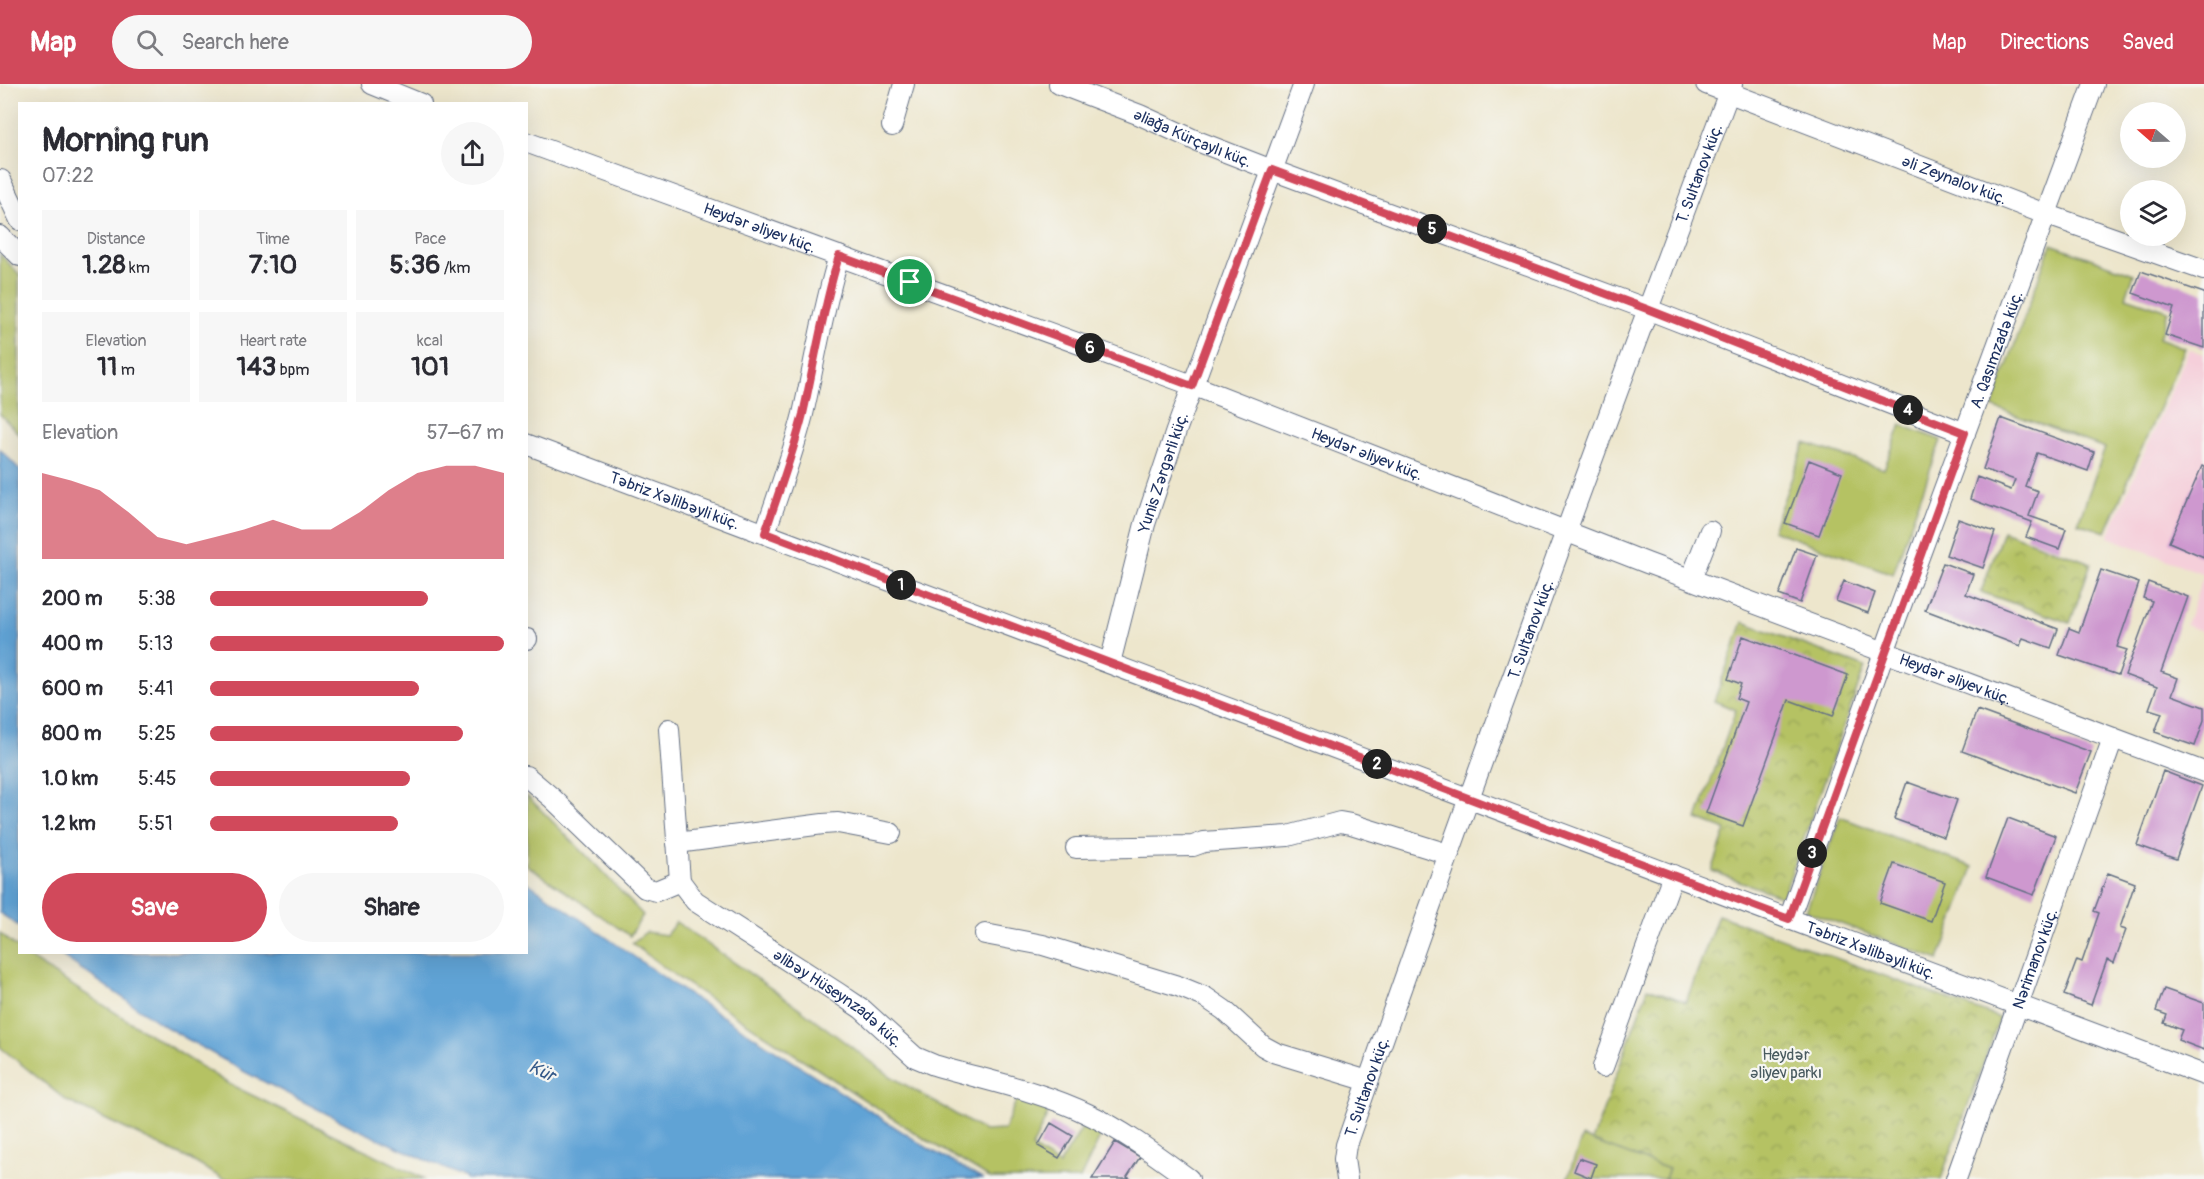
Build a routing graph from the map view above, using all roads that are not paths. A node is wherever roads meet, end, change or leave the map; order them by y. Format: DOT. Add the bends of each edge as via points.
graph roads {
  1 [pos="372,84"];
  2 [pos="904,84"];
  3 [pos="1059,84"];
  4 [pos="1305,84"];
  5 [pos="1706,84"];
  6 [pos="2094,84"];
  7 [pos="1730,88"];
  8 [pos="416,102"];
  9 [pos="892,126"];
  10 [pos="528,143"];
  11 [pos="1272,170"];
  12 [pos="1,180"];
  13 [pos="2045,214"];
  14 [pos="18,216"];
  15 [pos="0,236"];
  16 [pos="18,254"];
  17 [pos="839,256"];
  18 [pos="2204,270"];
  19 [pos="1647,309"];
  20 [pos="1192,386"];
  21 [pos="1965,433"];
  22 [pos="528,445"];
  23 [pos="1710,531"];
  24 [pos="1567,532"];
  25 [pos="765,533"];
  26 [pos="1691,579"];
  27 [pos="1884,652"];
  28 [pos="1110,663"];
  29 [pos="669,729"];
  30 [pos="2113,738"];
  31 [pos="2204,772"];
  32 [pos="528,778"];
  33 [pos="1468,798"];
  34 [pos="891,833"];
  35 [pos="677,843"];
  36 [pos="1076,848"];
  37 [pos="1448,854"];
  38 [pos="1672,875"];
  39 [pos="680,881"];
  40 [pos="1789,919"];
  41 [pos="985,934"];
  42 [pos="2018,1006"];
  43 [pos="1603,1067"];
  44 [pos="2204,1075"];
  45 [pos="1368,1081"];
  46 [pos="1189,1179"];
  47 [pos="1347,1179"];
  48 [pos="1956,1179"];
  1 -- 8 [label="street"];
  2 -- 9 [label="street"];
  3 -- 11 [label="street, Əliağa Kürçaylı küç."];
  4 -- 11 [label="street, Yunis Zərgərli küç."];
  5 -- 7 [label="street, Əli Zeynalov küç."];
  6 -- 13 [label="street, A. Qasımzadə küç."];
  7 -- 13 [label="street, Əli Zeynalov küç."];
  7 -- 19 [label="street, T. Sultanov küç."];
  10 -- 17 [label="street, Heydər Əliyev küç."];
  11 -- 19 [label="street, Əliağa Kürçaylı küç."];
  11 -- 20 [label="street, Yunis Zərgərli küç."];
  12 -- 14 [label="street"];
  13 -- 18 [label="street, Əli Zeynalov küç."];
  13 -- 21 [label="street, A. Qasımzadə küç."];
  15 -- 16 [label="street"];
  17 -- 20 [label="street, Heydər Əliyev küç."];
  17 -- 25 [label="street" via="827,294 797,435"];
  19 -- 21 [label="street, Əliağa Kürçaylı küç."];
  19 -- 24 [label="street, T. Sultanov küç."];
  20 -- 24 [label="street, Heydər Əliyev küç."];
  20 -- 28 [label="street, Yunis Zərgərli küç." via="1145,524"];
  21 -- 27 [label="street, A. Qasımzadə küç."];
  22 -- 25 [label="street, Təbriz Xəlilbəyli küç."];
  23 -- 26 [label="street"];
  24 -- 26 [label="street, Heydər Əliyev küç."];
  24 -- 33 [label="street, T. Sultanov küç."];
  25 -- 28 [label="street, Təbriz Xəlilbəyli küç."];
  26 -- 27 [label="street, Heydər Əliyev küç."];
  27 -- 30 [label="street, Heydər Əliyev küç."];
  27 -- 40 [label="street, A. Qasımzadə küç."];
  28 -- 33 [label="street, Təbriz Xəlilbəyli küç."];
  29 -- 35 [label="street"];
  30 -- 31 [label="street, Heydər Əliyev küç."];
  30 -- 42 [label="street, Nərimanov küç."];
  32 -- 39 [label="street" via="645,888 656,891"];
  33 -- 37 [label="street, T. Sultanov küç."];
  33 -- 38 [label="street, Təbriz Xəlilbəyli küç."];
  34 -- 35 [label="street" via="838,823"];
  35 -- 39 [label="street"];
  36 -- 37 [label="street" via="1192,846 1267,839 1340,822"];
  37 -- 45 [label="street, T. Sultanov küç."];
  38 -- 40 [label="street, Təbriz Xəlilbəyli küç."];
  38 -- 43 [label="street"];
  39 -- 46 [label="street, Əlibəy Hüseynzadə küç." via="695,901 846,998 915,1057 1086,1113 1134,1139"];
  40 -- 42 [label="street, Təbriz Xəlilbəyli küç."];
  41 -- 45 [label="street" via="1043,945 1178,986 1205,997 1276,1053"];
  42 -- 44 [label="street, Təbriz Xəlilbəyli küç."];
  42 -- 48 [label="street, Nərimanov küç."];
  45 -- 47 [label="street, T. Sultanov küç." via="1346,1144"];
}
